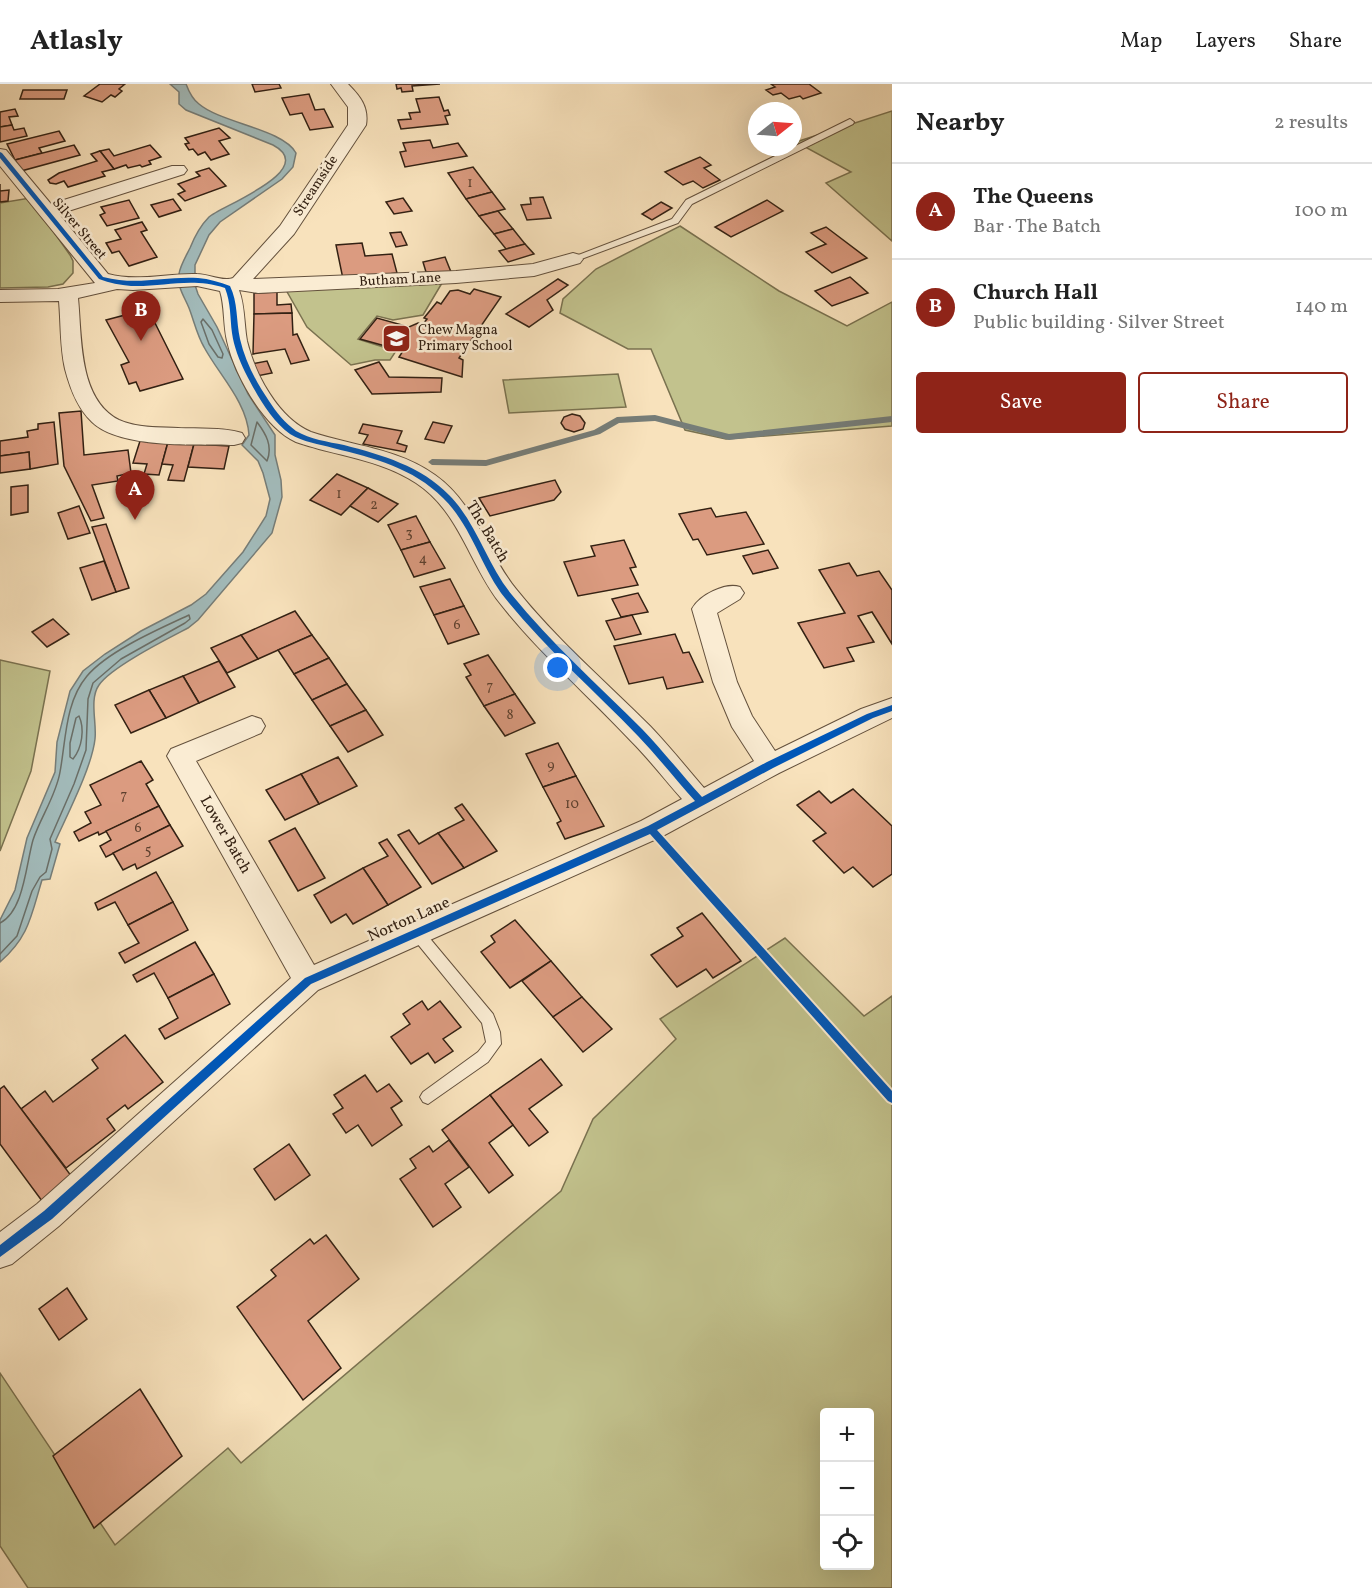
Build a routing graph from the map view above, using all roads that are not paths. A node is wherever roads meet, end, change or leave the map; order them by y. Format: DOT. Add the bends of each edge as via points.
graph roads {
  1 [pos="339,84"];
  2 [pos="850,122"];
  3 [pos="0,154"];
  4 [pos="178,170"];
  5 [pos="146,180"];
  6 [pos="158,195"];
  7 [pos="46,212"];
  8 [pos="573,259"];
  9 [pos="114,283"];
  10 [pos="234,285"];
  11 [pos="0,296"];
  12 [pos="68,296"];
  13 [pos="234,438"];
  14 [pos="732,593"];
  15 [pos="892,708"];
  16 [pos="252,726"];
  17 [pos="770,765"];
  18 [pos="700,801"];
  19 [pos="417,933"];
  20 [pos="308,981"];
  21 [pos="428,1096"];
  22 [pos="0,1252"];
  1 -- 10 [label="street, Streamside" via="358,104 357,125 288,230"];
  2 -- 8 [label="lane" via="689,202 675,221"];
  3 -- 7 [label="street, Silver Street"];
  4 -- 5 [label="street"];
  5 -- 6 [label="street"];
  5 -- 7 [label="street"];
  7 -- 9 [label="street, Silver Street" via="101,278"];
  8 -- 10 [label="street, Butham Lane" via="534,270 456,277"];
  9 -- 10 [label="street" via="203,279"];
  9 -- 12 [label="street"];
  10 -- 18 [label="street, The Batch" via="237,339 243,359 261,395 284,423 310,439 381,457 434,485 450,500 504,591 538,633 641,735"];
  11 -- 12 [label="street"];
  12 -- 13 [label="street" via="77,376 93,411 119,430"];
  14 -- 17 [label="street" via="704,609 725,682 741,720"];
  15 -- 17 [label="street, Norton Lane"];
  16 -- 20 [label="street, Lower Batch" via="180,756"];
  17 -- 18 [label="street, Norton Lane"];
  18 -- 19 [label="street, Norton Lane" via="651,830"];
  19 -- 20 [label="street, Norton Lane"];
  19 -- 21 [label="lane" via="488,1019 494,1044 483,1057"];
  20 -- 22 [label="street, Norton Lane" via="48,1215"];
}
